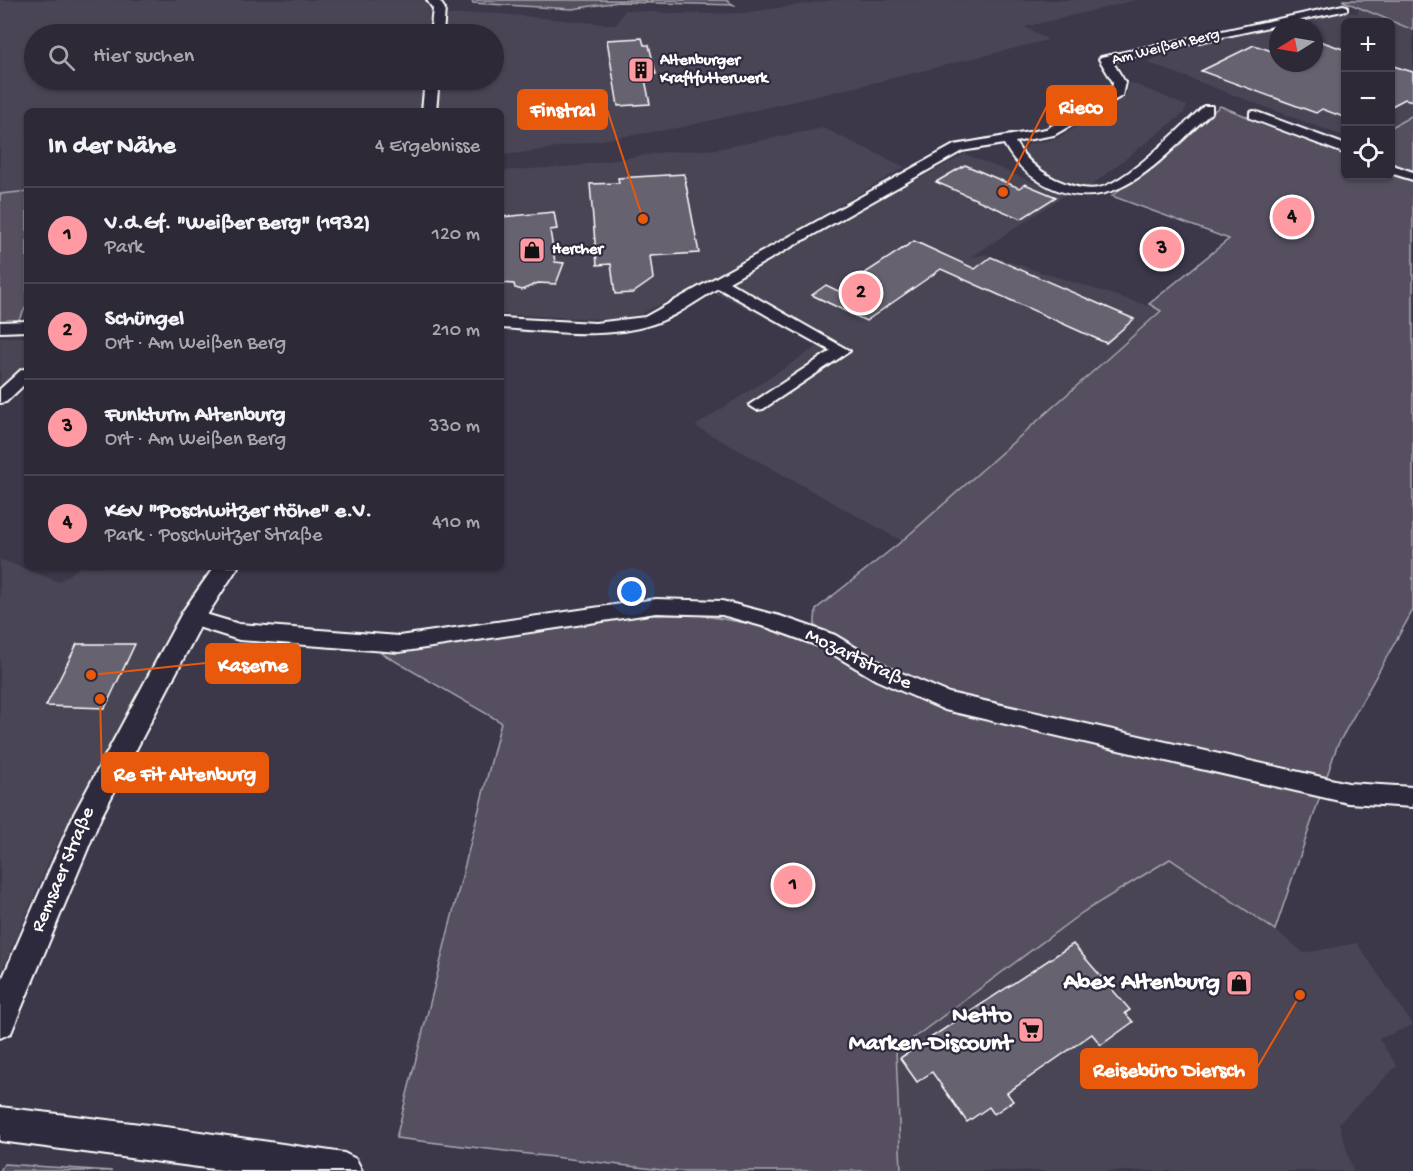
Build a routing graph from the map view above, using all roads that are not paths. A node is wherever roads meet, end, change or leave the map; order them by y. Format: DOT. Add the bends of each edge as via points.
graph roads {
  1 [pos="433,0"];
  2 [pos="1343,8"];
  3 [pos="438,24"];
  4 [pos="431,90"];
  5 [pos="429,108"];
  6 [pos="1208,109"];
  7 [pos="1254,115"];
  8 [pos="1008,140"];
  9 [pos="1341,148"];
  10 [pos="1395,170"];
  11 [pos="1413,176"];
  12 [pos="717,282"];
  13 [pos="504,323"];
  14 [pos="24,326"];
  15 [pos="0,327"];
  16 [pos="24,376"];
  17 [pos="0,398"];
  18 [pos="757,405"];
  19 [pos="224,570"];
  20 [pos="192,618"];
  21 [pos="1413,797"];
  22 [pos="0,1022"];
  23 [pos="0,1124"];
  24 [pos="344,1171"];
  1 -- 3 [label="street" via="439,9"];
  2 -- 8 [label="street, Am Weißen Berg" via="1105,59 1119,82 1118,93 1050,132"];
  4 -- 5 [label="street"];
  6 -- 8 [label="street" via="1119,184 1097,192 1073,190 1032,173"];
  7 -- 9 [label="street"];
  8 -- 12 [label="street, Am Weißen Berg" via="958,148"];
  10 -- 11 [label="street"];
  12 -- 13 [label="street, Am Weißen Berg" via="650,320 630,326"];
  12 -- 18 [label="street" via="842,351"];
  14 -- 15 [label="street"];
  16 -- 17 [label="street"];
  19 -- 20 [label="street, Remsaer Straße"];
  20 -- 21 [label="street, Mozartstraße" via="239,632 399,644 656,606 722,608 828,641 883,674 945,702 1348,793"];
  20 -- 22 [label="street, Remsaer Straße" via="70,850"];
  23 -- 24 [label="street" via="162,1143"];
}
